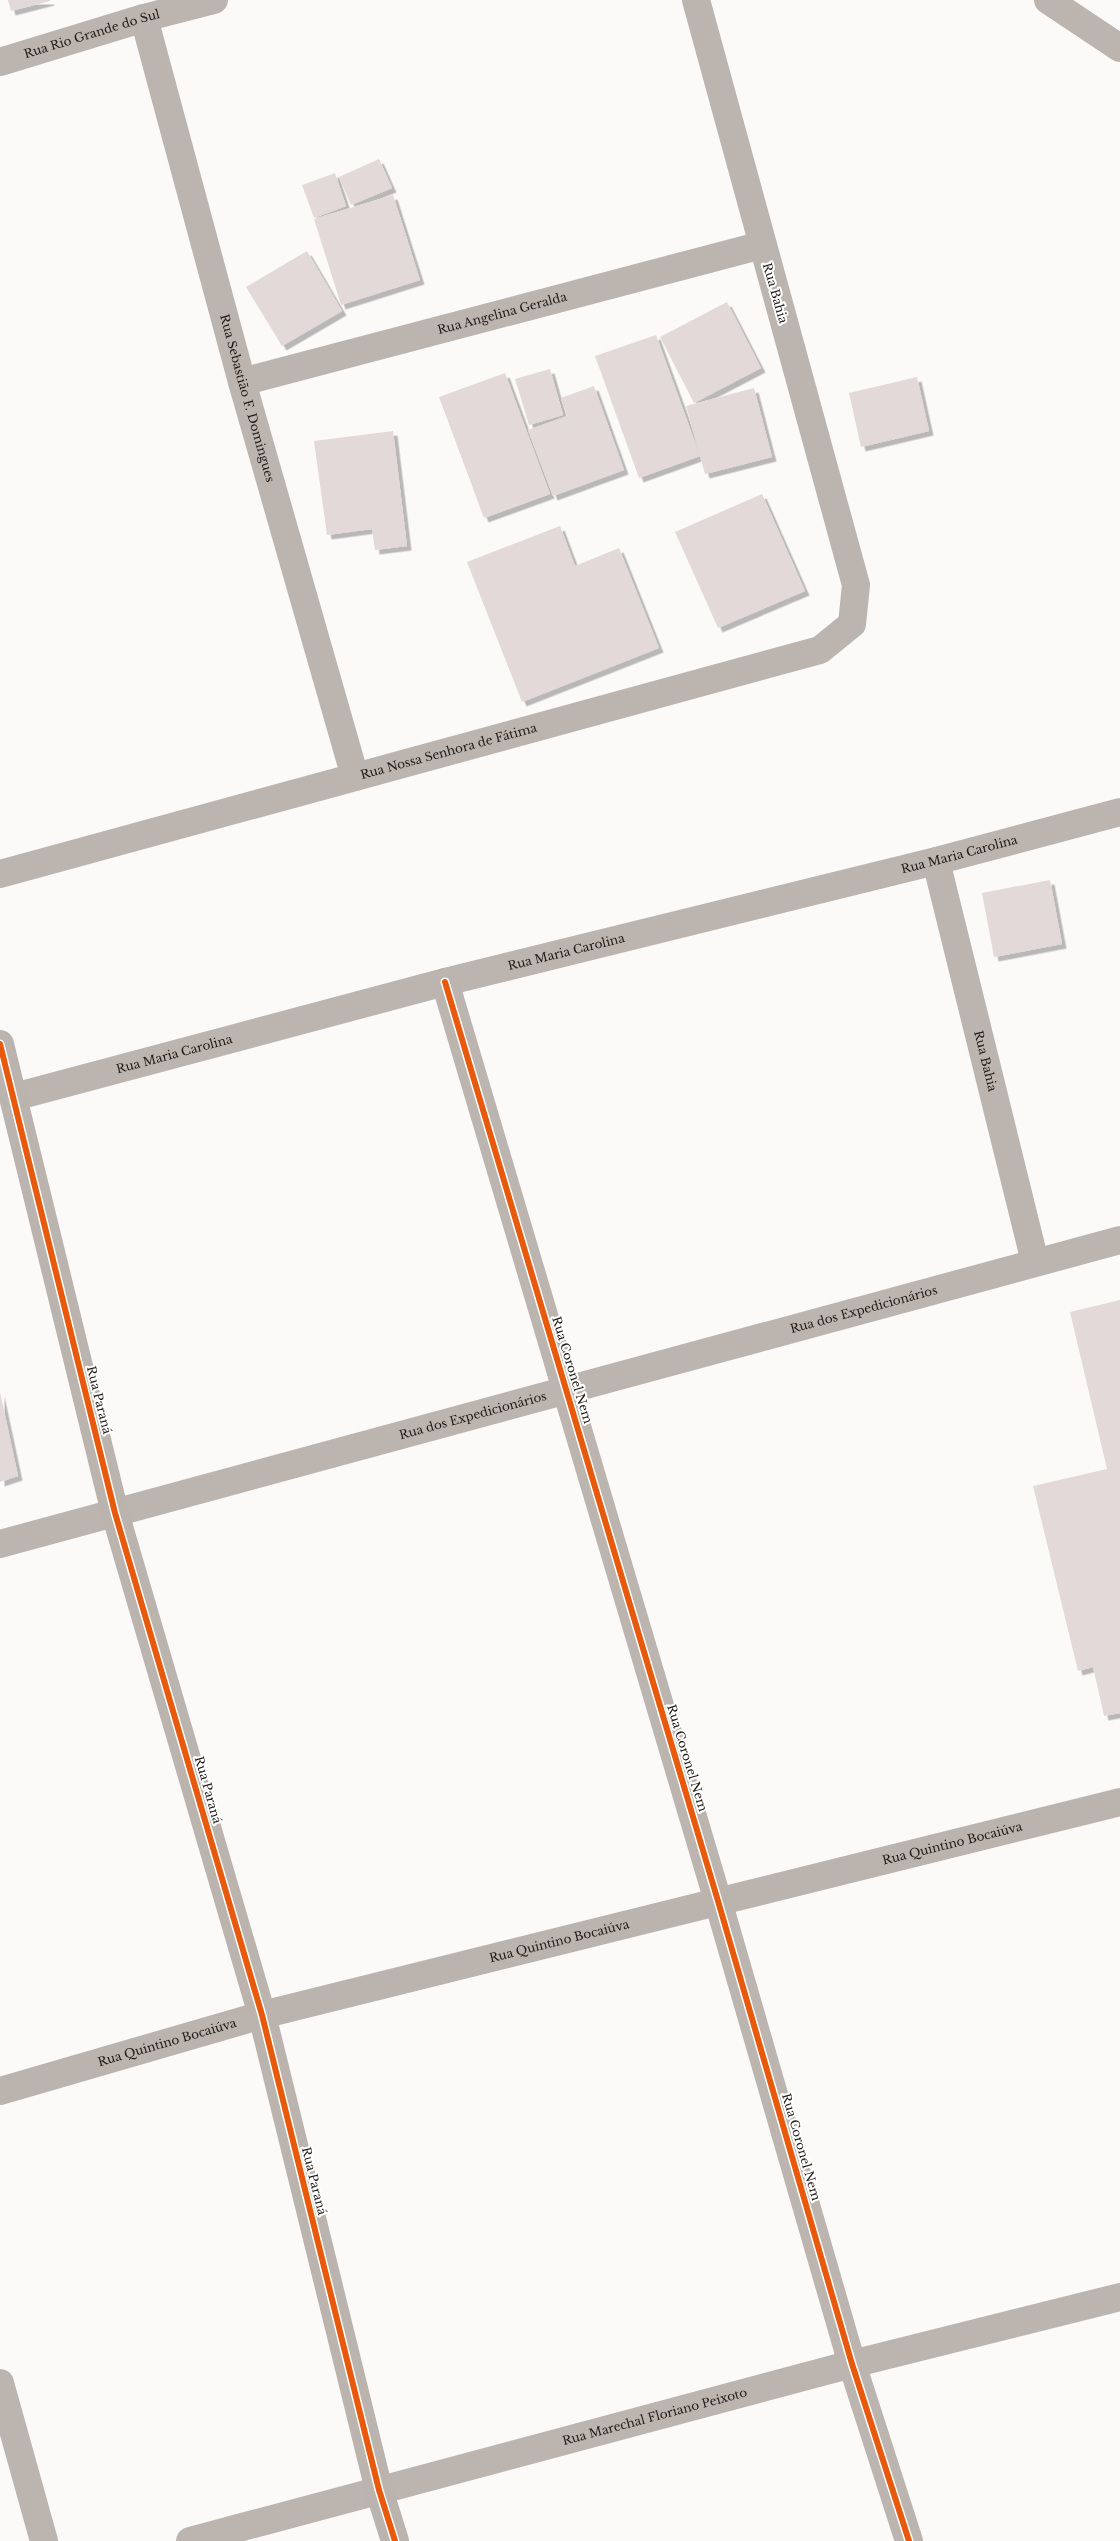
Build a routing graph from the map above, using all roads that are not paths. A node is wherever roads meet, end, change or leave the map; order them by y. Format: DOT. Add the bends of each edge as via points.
graph roads {
  1 [pos="214,0"];
  2 [pos="696,0"];
  3 [pos="1048,0"];
  4 [pos="144,18"];
  5 [pos="1120,48"];
  6 [pos="0,62"];
  7 [pos="762,245"];
  8 [pos="242,382"];
  9 [pos="856,585"];
  10 [pos="355,777"];
  11 [pos="1120,812"];
  12 [pos="936,861"];
  13 [pos="0,874"];
  14 [pos="445,982"];
  15 [pos="0,1044"];
  16 [pos="14,1097"];
  17 [pos="1120,1240"];
  18 [pos="1035,1262"];
  19 [pos="566,1391"];
  20 [pos="115,1513"];
  21 [pos="0,1544"];
  22 [pos="1120,1802"];
  23 [pos="718,1901"];
  24 [pos="262,2015"];
  25 [pos="0,2091"];
  26 [pos="1120,2297"];
  27 [pos="852,2364"];
  28 [pos="0,2383"];
  29 [pos="380,2490"];
  30 [pos="44,2541"];
  31 [pos="190,2541"];
  32 [pos="395,2541"];
  33 [pos="909,2541"];
  1 -- 4 [label="street, Rua Rio Grande do Sul"];
  2 -- 7 [label="street, Rua Bahia"];
  3 -- 5 [label="street"];
  4 -- 6 [label="street, Rua Rio Grande do Sul"];
  4 -- 8 [label="street, Rua Sebastião F. Domingues"];
  7 -- 8 [label="street, Rua Angelina Geralda"];
  7 -- 9 [label="street, Rua Bahia"];
  8 -- 10 [label="street, Rua Sebastião F. Domingues"];
  9 -- 10 [label="street, Rua Nossa Senhora de Fátima" via="852,624 820,650"];
  10 -- 13 [label="street, Rua Nossa Senhora de Fátima"];
  11 -- 12 [label="street, Rua Maria Carolina"];
  12 -- 14 [label="street, Rua Maria Carolina"];
  12 -- 18 [label="street, Rua Bahia"];
  14 -- 16 [label="street, Rua Maria Carolina"];
  14 -- 19 [label="street, Rua Coronel Nem"];
  15 -- 16 [label="street, Rua Paraná"];
  16 -- 20 [label="street, Rua Paraná"];
  17 -- 18 [label="street, Rua dos Expedicionários"];
  18 -- 19 [label="street, Rua dos Expedicionários"];
  19 -- 20 [label="street, Rua dos Expedicionários"];
  19 -- 23 [label="street, Rua Coronel Nem"];
  20 -- 21 [label="street, Rua dos Expedicionários"];
  20 -- 24 [label="street, Rua Paraná"];
  22 -- 23 [label="street, Rua Quintino Bocaiúva"];
  23 -- 24 [label="street, Rua Quintino Bocaiúva"];
  23 -- 27 [label="street, Rua Coronel Nem"];
  24 -- 25 [label="street, Rua Quintino Bocaiúva"];
  24 -- 29 [label="street, Rua Paraná"];
  26 -- 27 [label="street, Rua Marechal Floriano Peixoto"];
  27 -- 29 [label="street, Rua Marechal Floriano Peixoto"];
  27 -- 33 [label="street, Rua Coronel Nem"];
  28 -- 30 [label="street"];
  29 -- 31 [label="street, Rua Marechal Floriano Peixoto"];
  29 -- 32 [label="street, Rua Paraná"];
}
